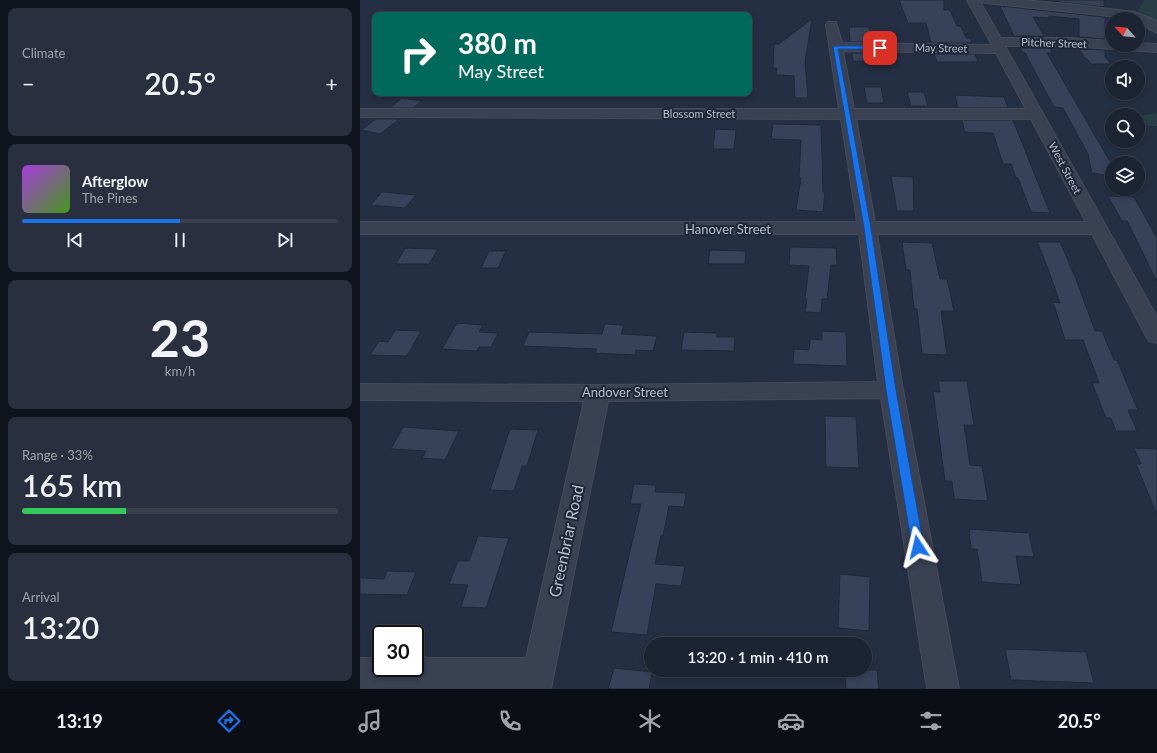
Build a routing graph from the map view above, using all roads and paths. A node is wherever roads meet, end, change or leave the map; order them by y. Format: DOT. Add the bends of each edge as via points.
graph roads {
  1 [pos="973,0"];
  2 [pos="985,0"];
  3 [pos="832,25"];
  4 [pos="1157,29"];
  5 [pos="998,45"];
  6 [pos="1105,45"];
  7 [pos="835,47"];
  8 [pos="1145,47"];
  9 [pos="1157,48"];
  10 [pos="360,113"];
  11 [pos="1037,114"];
  12 [pos="847,115"];
  13 [pos="360,228"];
  14 [pos="867,228"];
  15 [pos="1097,228"];
  16 [pos="1157,336"];
  17 [pos="891,390"];
  18 [pos="360,392"];
  19 [pos="598,393"];
  20 [pos="360,674"];
  21 [pos="537,682"];
  22 [pos="943,689"];
  1 -- 5 [label="street, West Street"];
  2 -- 4 [label="street" via="1129,15 1142,18"];
  3 -- 7 [label="street"];
  5 -- 6 [label="street, Pitcher Street" via="1062,42"];
  5 -- 7 [label="street, May Street"];
  5 -- 11 [label="street, West Street"];
  7 -- 12 [label="street"];
  8 -- 9 [label="street, Pitcher Street"];
  10 -- 12 [label="street, Blossom Street"];
  11 -- 12 [label="street, Blossom Street"];
  11 -- 15 [label="street, West Street"];
  12 -- 14 [label="street"];
  13 -- 14 [label="street, Hanover Street"];
  14 -- 15 [label="street, Hanover Street"];
  14 -- 17 [label="street"];
  15 -- 16 [label="street, West Street"];
  17 -- 19 [label="street, Andover Street"];
  17 -- 22 [label="street"];
  18 -- 19 [label="street, Andover Street"];
  19 -- 21 [label="street, Greenbriar Road"];
  20 -- 21 [label="street"];
}
